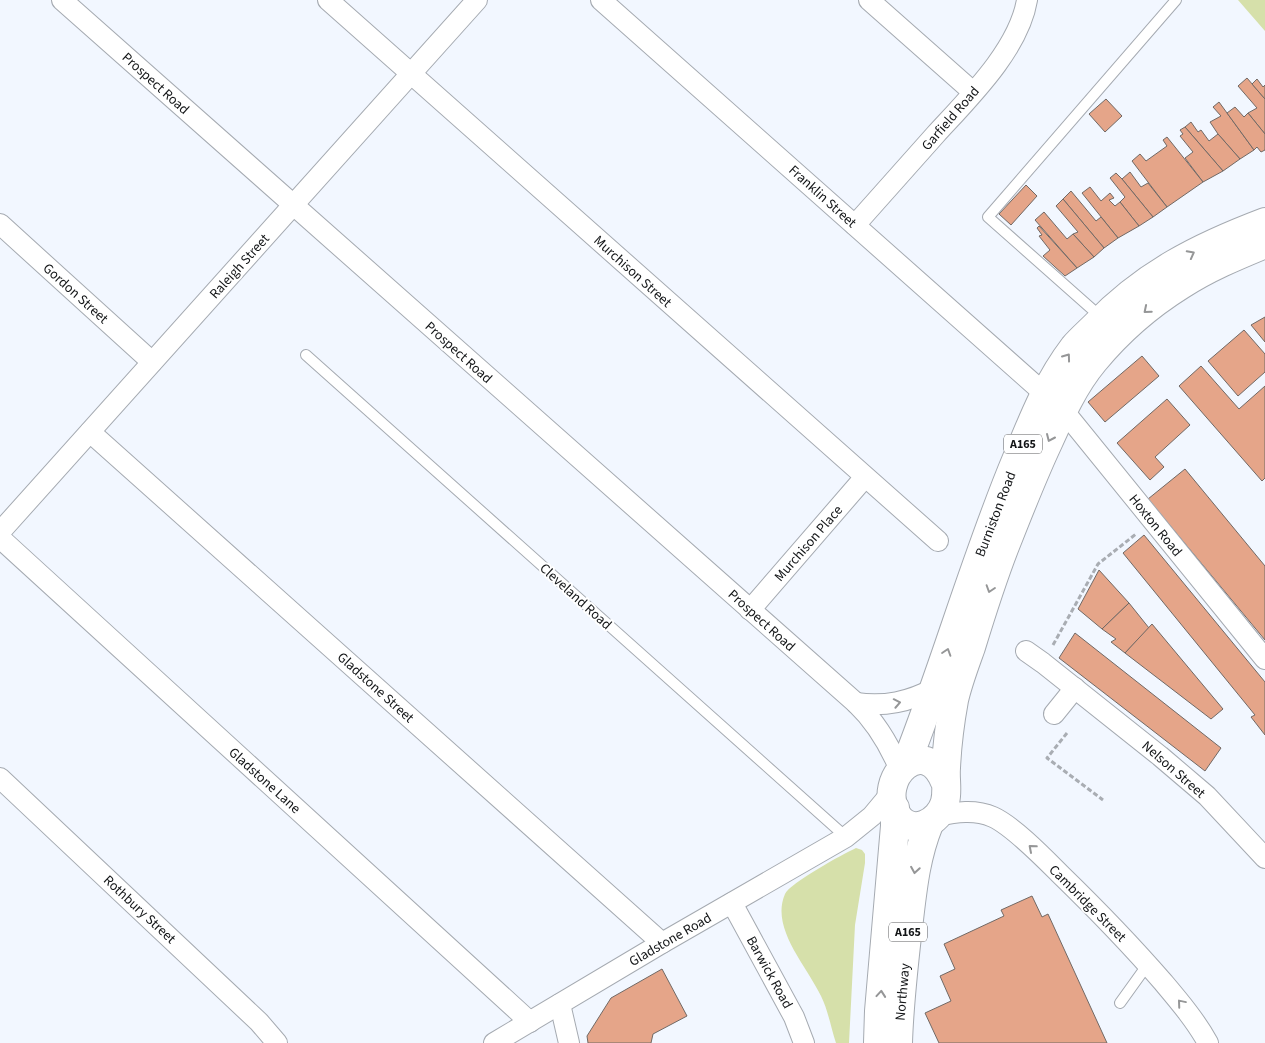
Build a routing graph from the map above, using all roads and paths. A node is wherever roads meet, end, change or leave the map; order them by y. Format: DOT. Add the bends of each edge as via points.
graph roads {
  1 [pos="62,0"];
  2 [pos="328,0"];
  3 [pos="477,0"];
  4 [pos="602,0"];
  5 [pos="869,0"];
  6 [pos="1027,0"];
  7 [pos="1176,0"];
  8 [pos="411,74"];
  9 [pos="974,92"];
  10 [pos="293,205"];
  11 [pos="1265,222"];
  12 [pos="0,224"];
  13 [pos="855,225"];
  14 [pos="1265,244"];
  15 [pos="1102,318"];
  16 [pos="306,355"];
  17 [pos="152,362"];
  18 [pos="1054,402"];
  19 [pos="90,432"];
  20 [pos="865,477"];
  21 [pos="1152,521"];
  22 [pos="0,532"];
  23 [pos="0,538"];
  24 [pos="938,541"];
  25 [pos="750,610"];
  26 [pos="1026,651"];
  27 [pos="1265,659"];
  28 [pos="1044,663"];
  29 [pos="935,688"];
  30 [pos="1075,688"];
  31 [pos="856,703"];
  32 [pos="1054,714"];
  33 [pos="0,778"];
  34 [pos="914,792"];
  35 [pos="1102,800"];
  36 [pos="846,837"];
  37 [pos="893,855"];
  38 [pos="1265,858"];
  39 [pos="732,903"];
  40 [pos="662,943"];
  41 [pos="1148,964"];
  42 [pos="1120,1003"];
  43 [pos="560,1004"];
  44 [pos="530,1022"];
  45 [pos="277,1043"];
  46 [pos="494,1043"];
  47 [pos="569,1043"];
  48 [pos="804,1043"];
  49 [pos="878,1043"];
  50 [pos="898,1043"];
  51 [pos="1208,1043"];
  1 -- 10 [label="street, Prospect Road"];
  2 -- 8 [label="street, Murchison Street"];
  3 -- 8 [label="street, Raleigh Street"];
  4 -- 13 [label="street, Franklin Street"];
  5 -- 9 [label="street"];
  6 -- 9 [label="street, Garfield Road" via="1013,39"];
  7 -- 15 [label="lane" via="988,217"];
  8 -- 10 [label="street, Raleigh Street"];
  8 -- 20 [label="street, Murchison Street"];
  9 -- 13 [label="street, Garfield Road"];
  10 -- 17 [label="street, Raleigh Street"];
  10 -- 25 [label="street, Prospect Road"];
  15 -- 11 [label="main road, Burniston Road / A165, one-way" via="1166,267"];
  12 -- 17 [label="street, Gordon Street"];
  13 -- 18 [label="street, Franklin Street"];
  14 -- 18 [label="main road, Burniston Road / A165, one-way" via="1213,267 1149,308 1118,335 1078,383"];
  18 -- 15 [label="main road, Burniston Road / A165, one-way" via="1060,367"];
  16 -- 36 [label="lane, Cleveland Road"];
  17 -- 19 [label="street, Raleigh Street"];
  18 -- 21 [label="street, Hoxton Road"];
  29 -- 18 [label="main road, Burniston Road / A165, one-way" via="1006,484"];
  18 -- 34 [label="main road, Burniston Road / A165, one-way" via="954,698 947,742"];
  19 -- 22 [label="street, Raleigh Street"];
  19 -- 40 [label="street, Gladstone Street"];
  20 -- 24 [label="street, Murchison Street"];
  20 -- 25 [label="street, Murchison Place"];
  21 -- 27 [label="street, Hoxton Road"];
  21 -- 28 [label="path" via="1098,564"];
  23 -- 44 [label="street, Gladstone Lane"];
  25 -- 31 [label="street, Prospect Road"];
  26 -- 28 [label="street, Nelson Street"];
  28 -- 30 [label="street, Nelson Street"];
  31 -- 29 [label="street, one-way" via="899,703"];
  29 -- 34 [label="main road, Burniston Road / A165"];
  30 -- 32 [label="street"];
  30 -- 38 [label="street, Nelson Street" via="1206,796"];
  31 -- 34 [label="street, Prospect Road"];
  32 -- 35 [label="path" via="1071,729 1046,758"];
  33 -- 45 [label="street, Rothbury Street" via="259,1022"];
  34 -- 36 [label="street, Gladstone Road"];
  34 -- 36 [label="street, Gladstone Road" via="872,816"];
  34 -- 37 [label="main road, Burniston Road / A165"];
  41 -- 34 [label="street, Cambridge Street, one-way" via="1108,920 1002,822 991,816 952,812"];
  34 -- 50 [label="main road, Northway / A165, one-way" via="921,844 915,867"];
  36 -- 39 [label="street, Gladstone Road"];
  49 -- 37 [label="main road, Northway / A165, one-way"];
  39 -- 40 [label="street, Gladstone Road"];
  39 -- 48 [label="street, Barwick Road" via="794,1017"];
  40 -- 43 [label="street, Gladstone Road"];
  41 -- 42 [label="lane"];
  51 -- 41 [label="street, Cambridge Street, one-way" via="1185,1008"];
  43 -- 44 [label="street, Gladstone Road"];
  43 -- 47 [label="street"];
  44 -- 46 [label="street, Gladstone Road"];
}
